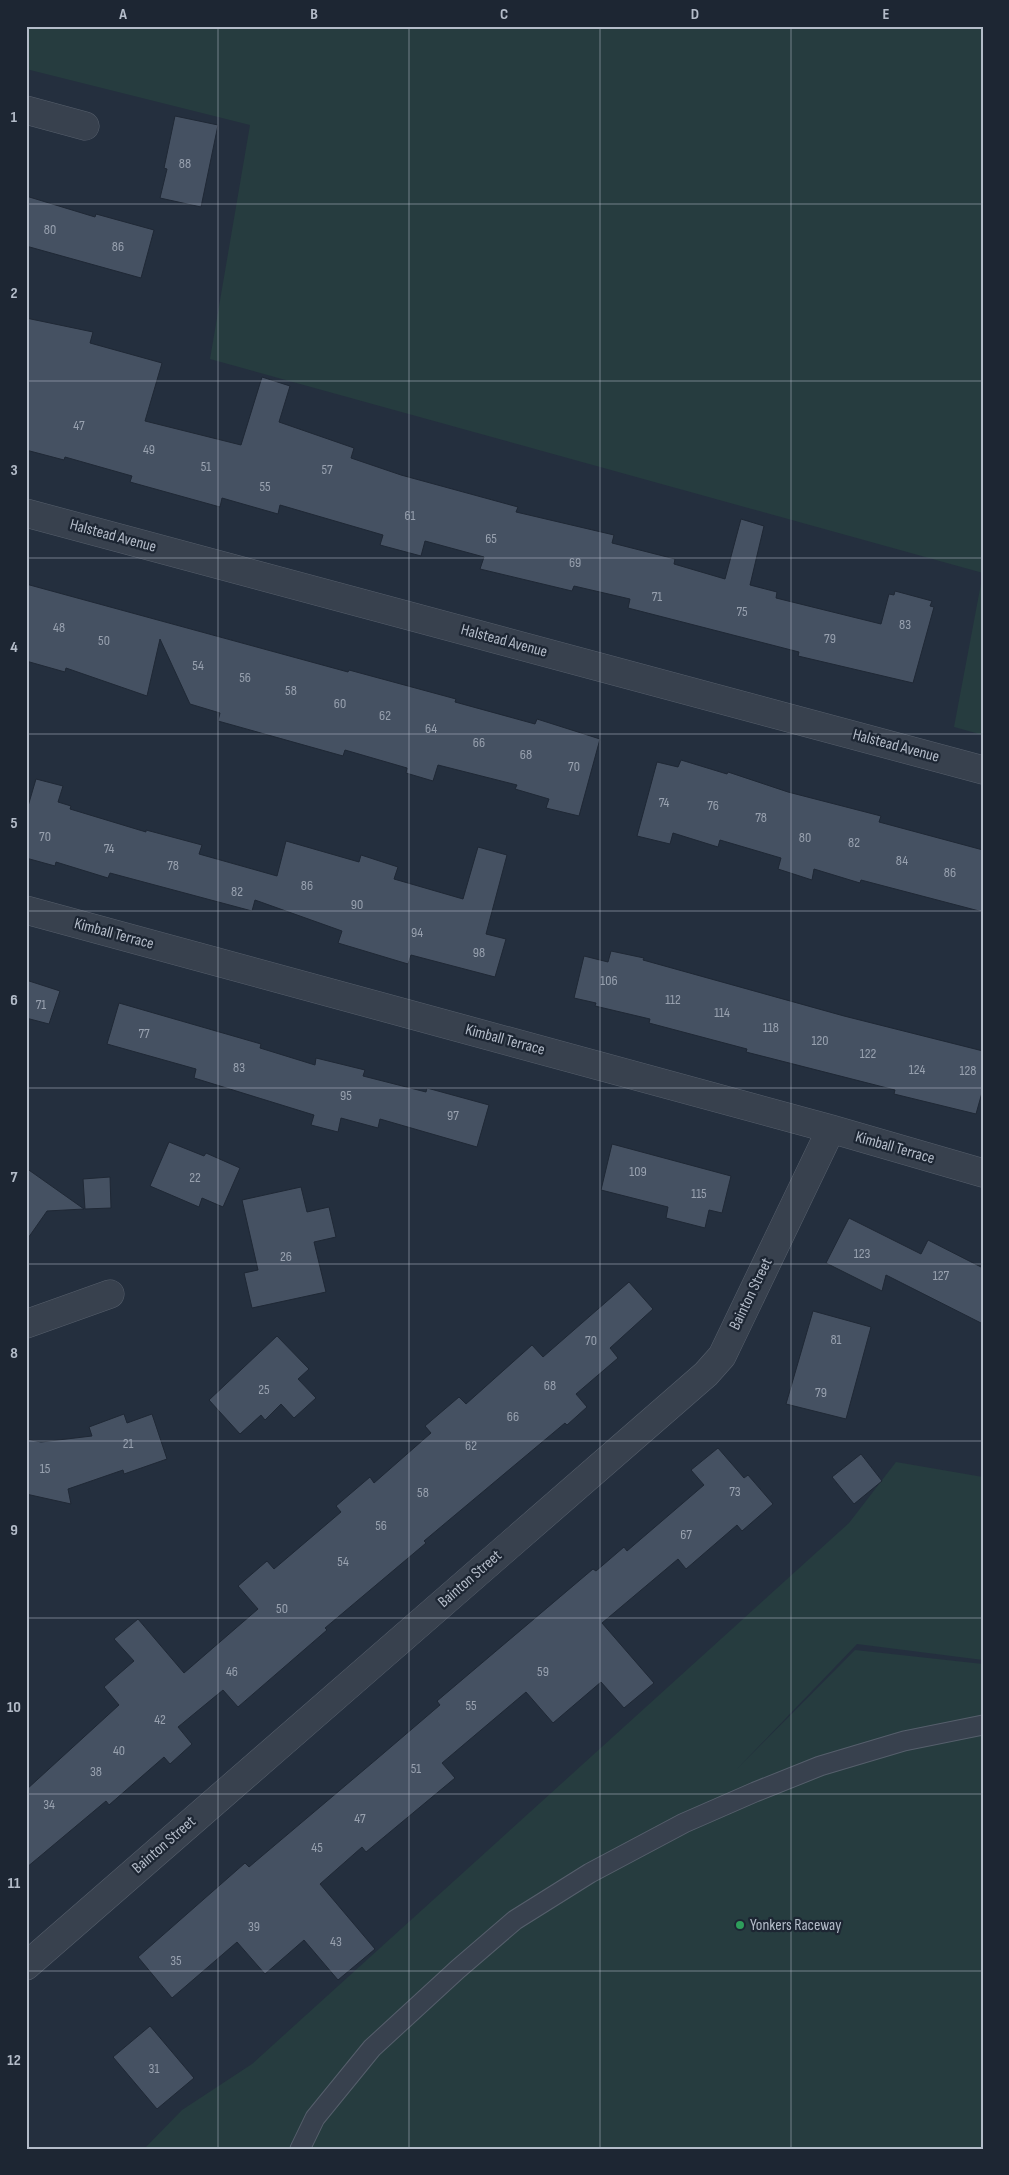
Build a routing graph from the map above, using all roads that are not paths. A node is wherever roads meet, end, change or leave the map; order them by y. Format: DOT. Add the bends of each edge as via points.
graph roads {
  1 [pos="26,110"];
  2 [pos="85,126"];
  3 [pos="26,513"];
  4 [pos="983,770"];
  5 [pos="26,910"];
  6 [pos="831,1129"];
  7 [pos="983,1173"];
  8 [pos="110,1294"];
  9 [pos="26,1324"];
  10 [pos="983,1725"];
  11 [pos="26,1966"];
  12 [pos="300,2149"];
  1 -- 2 [label="street"];
  3 -- 4 [label="street, Halstead Avenue"];
  5 -- 6 [label="street, Kimball Terrace"];
  6 -- 7 [label="street, Kimball Terrace"];
  6 -- 11 [label="street, Bainton Street" via="722,1356 706,1374"];
  8 -- 9 [label="street"];
  10 -- 12 [label="lane" via="904,1741 820,1766 684,1823 590,1873 516,1920 372,2048 315,2118"];
}
